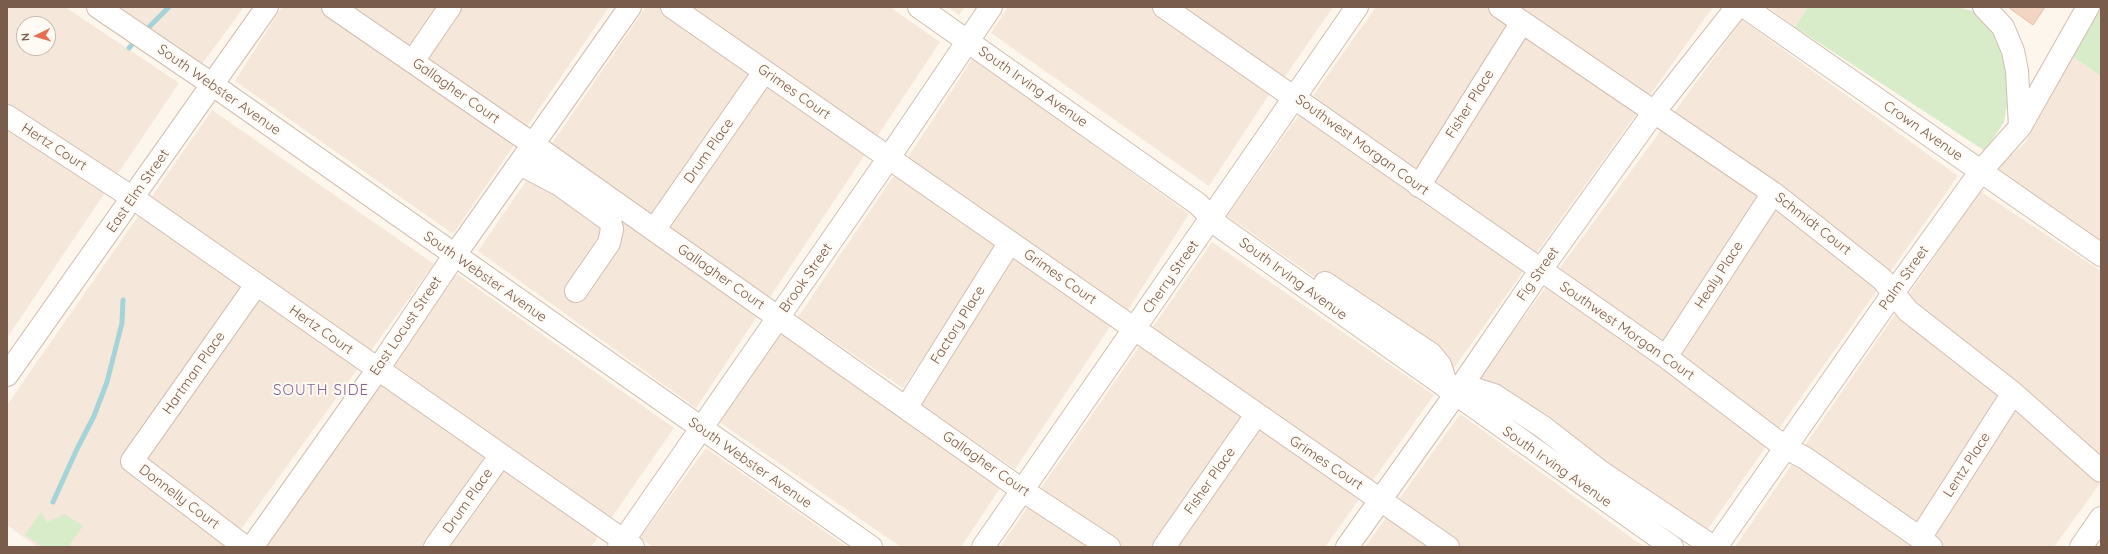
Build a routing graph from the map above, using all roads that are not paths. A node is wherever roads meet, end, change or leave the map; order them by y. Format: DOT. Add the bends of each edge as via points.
graph roads {
  1 [pos="98,7"];
  2 [pos="267,7"];
  3 [pos="333,7"];
  4 [pos="450,7"];
  5 [pos="630,7"];
  6 [pos="672,7"];
  7 [pos="919,7"];
  8 [pos="991,7"];
  9 [pos="1357,7"];
  10 [pos="1500,7"];
  11 [pos="1737,7"];
  12 [pos="1745,7"];
  13 [pos="1984,7"];
  14 [pos="2088,7"];
  15 [pos="1169,8"];
  16 [pos="1522,22"];
  17 [pos="968,41"];
  18 [pos="413,61"];
  19 [pos="764,72"];
  20 [pos="213,85"];
  21 [pos="1296,97"];
  22 [pos="1654,112"];
  23 [pos="8,118"];
  24 [pos="2020,127"];
  25 [pos="534,145"];
  26 [pos="888,159"];
  27 [pos="520,164"];
  28 [pos="1981,172"];
  29 [pos="1419,186"];
  30 [pos="1773,193"];
  31 [pos="133,198"];
  32 [pos="1215,223"];
  33 [pos="654,230"];
  34 [pos="1010,242"];
  35 [pos="2101,255"];
  36 [pos="454,256"];
  37 [pos="1540,271"];
  38 [pos="256,285"];
  39 [pos="576,291"];
  40 [pos="1894,292"];
  41 [pos="779,318"];
  42 [pos="1135,329"];
  43 [pos="1666,357"];
  44 [pos="378,369"];
  45 [pos="7,375"];
  46 [pos="1455,389"];
  47 [pos="2013,393"];
  48 [pos="906,408"];
  49 [pos="1256,415"];
  50 [pos="700,428"];
  51 [pos="1786,448"];
  52 [pos="501,455"];
  53 [pos="132,461"];
  54 [pos="2101,471"];
  55 [pos="1601,472"];
  56 [pos="1589,489"];
  57 [pos="1022,490"];
  58 [pos="1380,500"];
  59 [pos="2101,518"];
  60 [pos="1926,542"];
  61 [pos="626,545"];
  62 [pos="244,547"];
  63 [pos="252,547"];
  64 [pos="435,547"];
  65 [pos="871,547"];
  66 [pos="983,547"];
  67 [pos="1109,547"];
  68 [pos="1164,547"];
  69 [pos="1347,547"];
  70 [pos="1448,547"];
  71 [pos="1672,547"];
  72 [pos="1714,547"];
  73 [pos="2081,547"];
  1 -- 20 [label="street, South Webster Avenue"];
  2 -- 20 [label="street, East Elm Street"];
  3 -- 18 [label="street, Gallagher Court"];
  4 -- 18 [label="street"];
  5 -- 25 [label="street, East Locust Street"];
  6 -- 19 [label="street, Grimes Court"];
  7 -- 17 [label="street, South Irving Avenue"];
  8 -- 17 [label="street, Brook Street"];
  9 -- 21 [label="street, Cherry Street"];
  10 -- 16 [label="street, Schmidt Court"];
  11 -- 22 [label="street, Fig Street"];
  12 -- 28 [label="street, Crown Avenue"];
  13 -- 24 [label="street" via="2003,27 2014,52"];
  14 -- 24 [label="street, Palm Street"];
  15 -- 21 [label="street, Southwest Morgan Court"];
  16 -- 22 [label="street, Schmidt Court"];
  16 -- 29 [label="street, Fisher Place"];
  17 -- 26 [label="street, Brook Street"];
  17 -- 32 [label="street, South Irving Avenue" via="1198,204"];
  18 -- 25 [label="street, Gallagher Court"];
  19 -- 26 [label="street, Grimes Court"];
  19 -- 33 [label="street, Drum Place"];
  20 -- 31 [label="street, East Elm Street"];
  20 -- 36 [label="street, South Webster Avenue"];
  21 -- 29 [label="street, Southwest Morgan Court"];
  21 -- 32 [label="street, Cherry Street"];
  22 -- 30 [label="street, Schmidt Court"];
  22 -- 37 [label="street, Fig Street"];
  23 -- 31 [label="street, Hertz Court"];
  24 -- 28 [label="street, Palm Street"];
  25 -- 27 [label="street, East Locust Street"];
  25 -- 33 [label="street, Gallagher Court"];
  26 -- 34 [label="street, Grimes Court"];
  26 -- 41 [label="street, Brook Street"];
  27 -- 36 [label="street, East Locust Street"];
  27 -- 39 [label="street" via="560,185 610,221 612,229 608,243"];
  28 -- 35 [label="street, Crown Avenue"];
  28 -- 40 [label="street, Palm Street"];
  29 -- 37 [label="street, Southwest Morgan Court"];
  30 -- 40 [label="street, Schmidt Court" via="1882,279"];
  30 -- 43 [label="street, Healy Place"];
  31 -- 38 [label="street, Hertz Court"];
  31 -- 45 [label="street, East Elm Street"];
  32 -- 42 [label="street, Cherry Street"];
  32 -- 46 [label="street, South Irving Avenue"];
  33 -- 41 [label="street, Gallagher Court"];
  34 -- 42 [label="street, Grimes Court"];
  34 -- 48 [label="street, Factory Place"];
  36 -- 44 [label="street, East Locust Street"];
  36 -- 50 [label="street, South Webster Avenue"];
  37 -- 43 [label="street, Southwest Morgan Court"];
  37 -- 46 [label="street, Fig Street"];
  38 -- 44 [label="street, Hertz Court"];
  38 -- 53 [label="street, Hartman Place"];
  40 -- 47 [label="street, Schmidt Court" via="1908,310"];
  40 -- 51 [label="street, Palm Street"];
  41 -- 48 [label="street, Gallagher Court"];
  41 -- 50 [label="street, Brook Street"];
  42 -- 49 [label="street, Grimes Court"];
  42 -- 57 [label="street, Cherry Street"];
  43 -- 51 [label="street, Southwest Morgan Court"];
  44 -- 52 [label="street, Hertz Court"];
  44 -- 63 [label="street, East Locust Street"];
  46 -- 55 [label="street" via="1494,395 1543,427"];
  46 -- 56 [label="street, South Irving Avenue"];
  46 -- 58 [label="street, Fig Street"];
  47 -- 54 [label="street, Schmidt Court"];
  47 -- 60 [label="street, Lentz Place"];
  48 -- 57 [label="street, Gallagher Court"];
  49 -- 58 [label="street, Grimes Court"];
  49 -- 68 [label="street, Fisher Place"];
  50 -- 61 [label="street, Brook Street"];
  50 -- 65 [label="street, South Webster Avenue"];
  51 -- 60 [label="street, Southwest Morgan Court" via="1805,458"];
  51 -- 72 [label="street, Palm Street"];
  52 -- 61 [label="street, Hertz Court"];
  52 -- 64 [label="street, Drum Place"];
  53 -- 62 [label="street, Donnelly Court"];
  55 -- 56 [label="street"];
  55 -- 72 [label="street"];
  56 -- 71 [label="street, South Irving Avenue"];
  57 -- 66 [label="street, Cherry Street"];
  57 -- 67 [label="street, Gallagher Court"];
  58 -- 69 [label="street, Fig Street"];
  58 -- 70 [label="street, Grimes Court"];
  59 -- 73 [label="street"];
}
